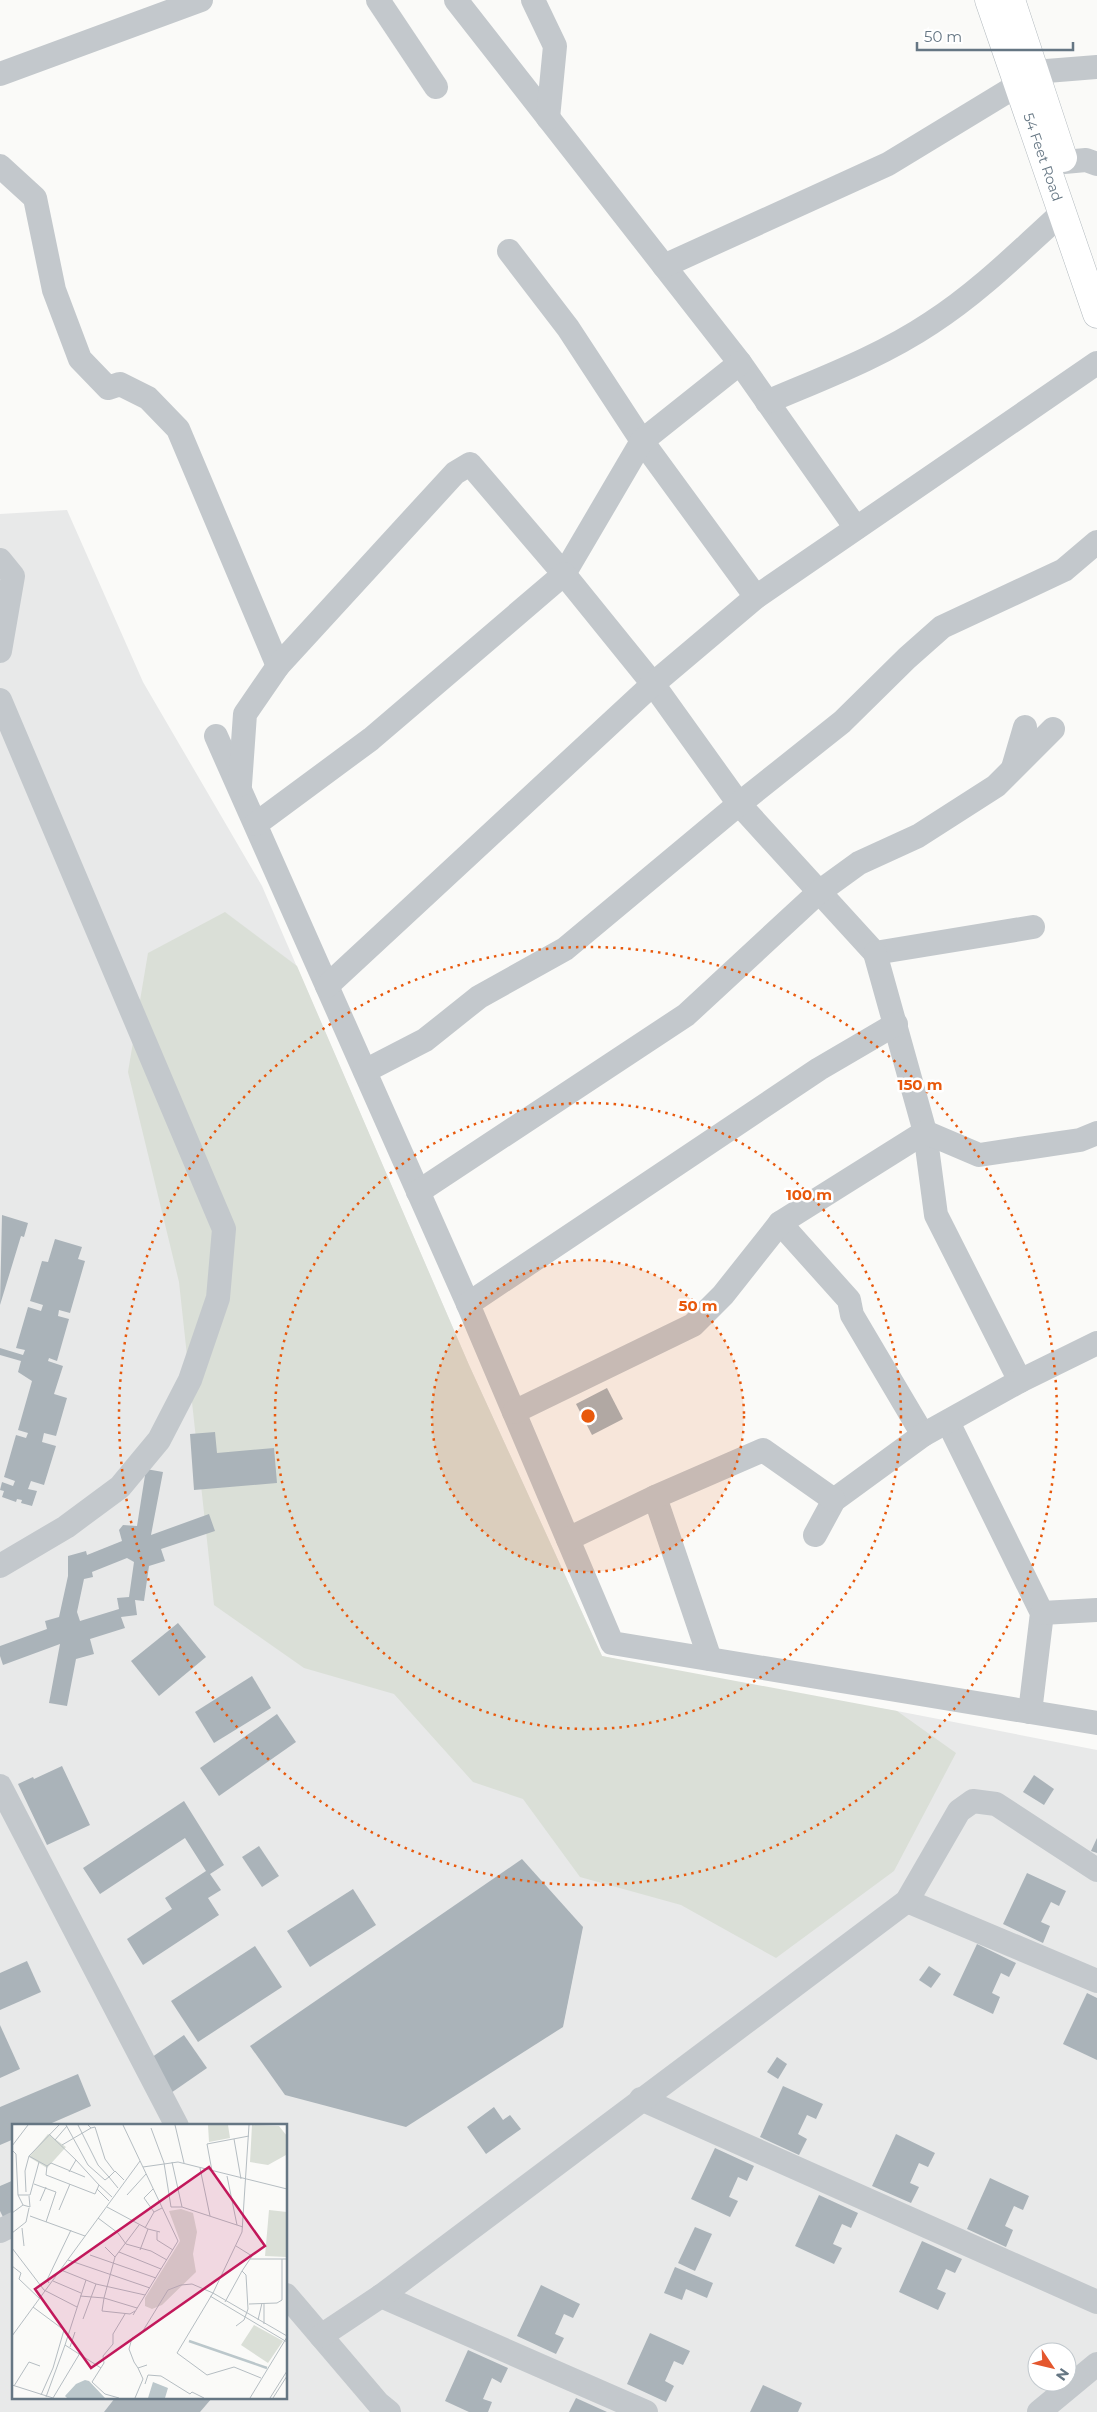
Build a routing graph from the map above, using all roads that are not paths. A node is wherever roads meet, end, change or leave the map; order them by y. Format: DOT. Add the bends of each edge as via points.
graph roads {
  1 [pos="202,0"];
  2 [pos="378,0"];
  3 [pos="456,0"];
  4 [pos="533,0"];
  5 [pos="989,0"];
  6 [pos="1011,0"];
  7 [pos="1097,67"];
  8 [pos="0,74"];
  9 [pos="1026,78"];
  10 [pos="436,87"];
  11 [pos="548,118"];
  12 [pos="1064,162"];
  13 [pos="1097,164"];
  14 [pos="0,166"];
  15 [pos="1062,213"];
  16 [pos="509,251"];
  17 [pos="1097,257"];
  18 [pos="664,266"];
  19 [pos="1097,314"];
  20 [pos="740,363"];
  21 [pos="1097,363"];
  22 [pos="767,402"];
  23 [pos="642,441"];
  24 [pos="856,528"];
  25 [pos="1097,542"];
  26 [pos="0,560"];
  27 [pos="564,574"];
  28 [pos="756,597"];
  29 [pos="0,651"];
  30 [pos="278,666"];
  31 [pos="654,684"];
  32 [pos="0,700"];
  33 [pos="1025,727"];
  34 [pos="1053,729"];
  35 [pos="216,736"];
  36 [pos="1013,769"];
  37 [pos="240,789"];
  38 [pos="739,804"];
  39 [pos="256,824"];
  40 [pos="819,892"];
  41 [pos="1033,926"];
  42 [pos="875,954"];
  43 [pos="327,986"];
  44 [pos="896,1024"];
  45 [pos="365,1072"];
  46 [pos="925,1132"];
  47 [pos="1097,1133"];
  48 [pos="418,1192"];
  49 [pos="780,1222"];
  50 [pos="468,1304"];
  51 [pos="1097,1343"];
  52 [pos="1020,1381"];
  53 [pos="514,1412"];
  54 [pos="948,1422"];
  55 [pos="923,1435"];
  56 [pos="655,1497"];
  57 [pos="834,1500"];
  58 [pos="815,1534"];
  59 [pos="568,1539"];
  60 [pos="0,1566"];
  61 [pos="1097,1610"];
  62 [pos="1042,1613"];
  63 [pos="710,1659"];
  64 [pos="1030,1712"];
  65 [pos="1097,1723"];
  66 [pos="0,1786"];
  67 [pos="1097,1870"];
  68 [pos="907,1901"];
  69 [pos="1097,1981"];
  70 [pos="641,2099"];
  71 [pos="176,2124"];
  72 [pos="12,2225"];
  73 [pos="0,2231"];
  74 [pos="381,2296"];
  75 [pos="288,2297"];
  76 [pos="1097,2302"];
  77 [pos="321,2336"];
  78 [pos="1097,2364"];
  79 [pos="1044,2411"];
  80 [pos="389,2412"];
  81 [pos="646,2412"];
  1 -- 8 [label="street"];
  2 -- 10 [label="street"];
  3 -- 11 [label="street"];
  4 -- 11 [label="street" via="555,46"];
  5 -- 9 [label="street, 54 Feet Road"];
  6 -- 9 [label="street, 54 Feet Road"];
  7 -- 9 [label="street"];
  9 -- 12 [label="street, 54 Feet Road"];
  9 -- 15 [label="street, 54 Feet Road"];
  9 -- 18 [label="street" via="888,164"];
  11 -- 18 [label="street"];
  12 -- 13 [label="street" via="1086,160"];
  12 -- 17 [label="street, 54 Feet Road"];
  14 -- 30 [label="street" via="35,198 54,290 80,359 108,388 120,384 148,398 178,429"];
  15 -- 19 [label="street, 54 Feet Road"];
  15 -- 22 [label="street" via="982,286 931,323 868,359"];
  16 -- 23 [label="street" via="568,328"];
  18 -- 20 [label="street"];
  20 -- 22 [label="street"];
  20 -- 23 [label="street"];
  21 -- 24 [label="street"];
  22 -- 24 [label="street"];
  23 -- 27 [label="street"];
  23 -- 28 [label="street"];
  24 -- 28 [label="street"];
  25 -- 38 [label="street" via="1064,570 942,627 842,722"];
  26 -- 29 [label="street" via="13,576"];
  27 -- 30 [label="street" via="470,464 455,473"];
  27 -- 31 [label="street"];
  27 -- 39 [label="street" via="371,739"];
  28 -- 31 [label="street"];
  30 -- 37 [label="street" via="245,714"];
  31 -- 38 [label="street"];
  31 -- 43 [label="street"];
  32 -- 60 [label="street" via="224,1229 218,1298 190,1380 159,1440 120,1487 66,1528"];
  33 -- 36 [label="street"];
  34 -- 36 [label="street"];
  35 -- 37 [label="street"];
  36 -- 40 [label="street" via="988,791 918,836 859,863"];
  37 -- 39 [label="street"];
  38 -- 40 [label="street"];
  38 -- 45 [label="street" via="565,949 480,998 425,1040"];
  39 -- 43 [label="street"];
  40 -- 42 [label="street"];
  40 -- 48 [label="street" via="686,1015"];
  41 -- 42 [label="street"];
  42 -- 44 [label="street"];
  43 -- 45 [label="street"];
  44 -- 46 [label="street"];
  44 -- 50 [label="street" via="819,1069"];
  45 -- 48 [label="street"];
  46 -- 47 [label="street" via="979,1156 1080,1140"];
  46 -- 49 [label="street"];
  46 -- 52 [label="street" via="936,1215"];
  48 -- 50 [label="street"];
  49 -- 53 [label="street" via="723,1295 693,1325"];
  49 -- 55 [label="street" via="849,1300 852,1315"];
  50 -- 53 [label="street"];
  51 -- 52 [label="street"];
  52 -- 54 [label="street"];
  53 -- 59 [label="street"];
  54 -- 55 [label="street"];
  54 -- 62 [label="street"];
  55 -- 57 [label="street"];
  56 -- 57 [label="street" via="763,1450"];
  56 -- 59 [label="street"];
  56 -- 63 [label="street"];
  57 -- 58 [label="street"];
  59 -- 63 [label="street" via="612,1643"];
  61 -- 62 [label="street"];
  62 -- 64 [label="street"];
  63 -- 64 [label="street"];
  64 -- 65 [label="street"];
  66 -- 71 [label="street"];
  67 -- 68 [label="street" via="996,1804 973,1801 959,1811"];
  68 -- 69 [label="street"];
  68 -- 70 [label="street"];
  70 -- 74 [label="street"];
  70 -- 76 [label="street"];
  72 -- 73 [label="street"];
  74 -- 77 [label="street"];
  74 -- 81 [label="street"];
  75 -- 77 [label="street"];
  77 -- 80 [label="street"];
  78 -- 79 [label="street"];
}
